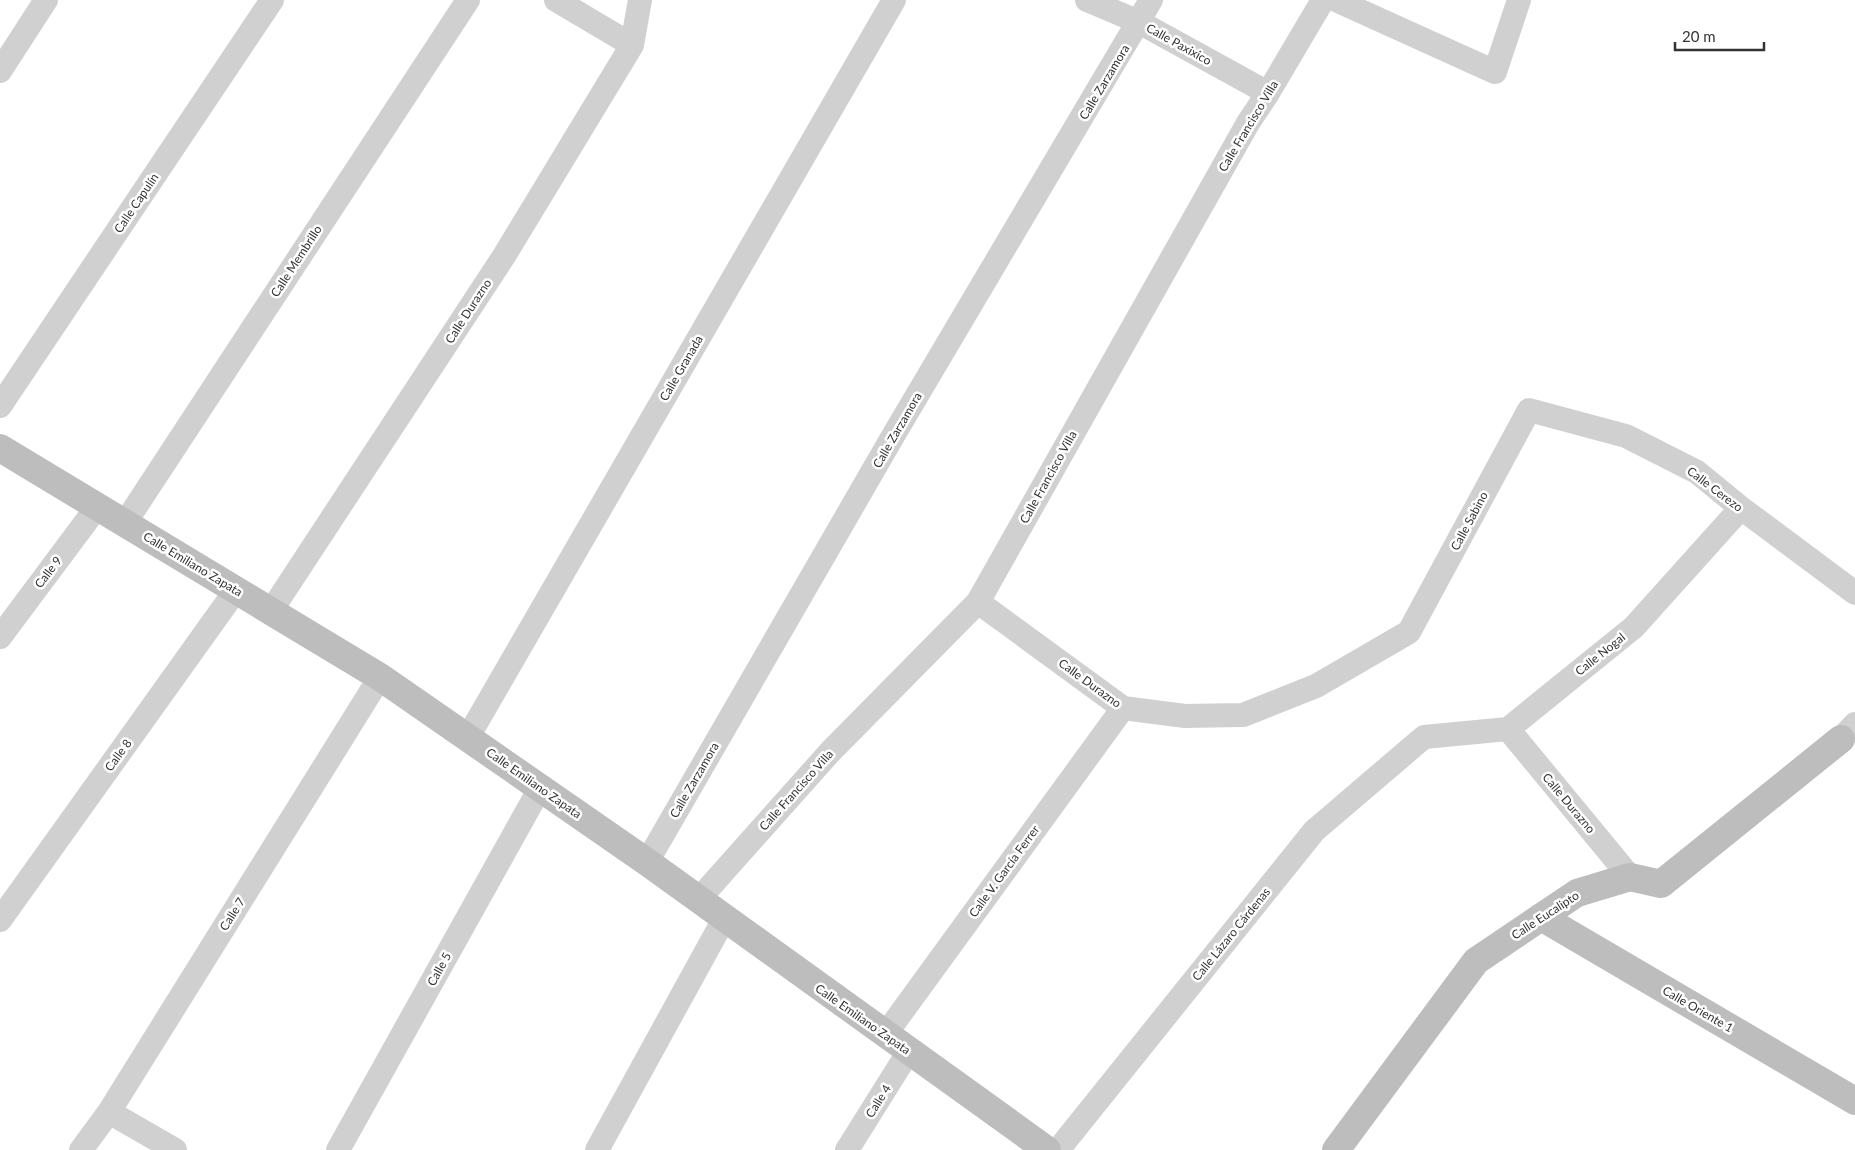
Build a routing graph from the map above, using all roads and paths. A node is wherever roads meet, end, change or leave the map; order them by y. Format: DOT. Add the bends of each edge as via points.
graph roads {
  1 [pos="46,0"];
  2 [pos="272,0"];
  3 [pos="468,0"];
  4 [pos="556,0"];
  5 [pos="640,0"];
  6 [pos="894,0"];
  7 [pos="1087,0"];
  8 [pos="1151,0"];
  9 [pos="1323,0"];
  10 [pos="1336,0"];
  11 [pos="1519,0"];
  12 [pos="1139,22"];
  13 [pos="632,45"];
  14 [pos="0,71"];
  15 [pos="1268,93"];
  16 [pos="0,406"];
  17 [pos="1529,410"];
  18 [pos="0,448"];
  19 [pos="97,507"];
  20 [pos="1741,508"];
  21 [pos="125,523"];
  22 [pos="236,590"];
  23 [pos="1855,593"];
  24 [pos="978,602"];
  25 [pos="271,611"];
  26 [pos="1410,632"];
  27 [pos="0,637"];
  28 [pos="380,677"];
  29 [pos="1123,708"];
  30 [pos="1508,729"];
  31 [pos="1848,732"];
  32 [pos="468,737"];
  33 [pos="540,788"];
  34 [pos="647,862"];
  35 [pos="1630,877"];
  36 [pos="698,899"];
  37 [pos="1541,917"];
  38 [pos="724,919"];
  39 [pos="0,920"];
  40 [pos="885,1035"];
  41 [pos="909,1051"];
  42 [pos="1855,1101"];
  43 [pos="109,1112"];
  44 [pos="81,1150"];
  45 [pos="175,1150"];
  46 [pos="338,1150"];
  47 [pos="597,1150"];
  48 [pos="847,1150"];
  49 [pos="1047,1150"];
  50 [pos="1058,1150"];
  51 [pos="1336,1150"];
  1 -- 14 [label="street"];
  2 -- 16 [label="street, Calle Capulín"];
  3 -- 21 [label="street, Calle Membrillo"];
  4 -- 13 [label="street"];
  5 -- 13 [label="street, Calle Durazno"];
  6 -- 32 [label="street, Calle Granada"];
  7 -- 12 [label="street, Calle Paxixico"];
  8 -- 12 [label="street, Calle Zarzamora"];
  9 -- 15 [label="street, Calle Francisco Villa"];
  10 -- 11 [label="street" via="1495,72"];
  12 -- 15 [label="street, Calle Paxixico"];
  12 -- 34 [label="street, Calle Zarzamora" via="888,445"];
  13 -- 25 [label="street, Calle Durazno" via="504,256"];
  15 -- 24 [label="street, Calle Francisco Villa" via="1248,123"];
  17 -- 20 [label="street, Calle Cerezo" via="1626,436 1698,472"];
  17 -- 26 [label="street, Calle Sabino"];
  18 -- 19 [label="main road, Calle Emiliano Zapata"];
  19 -- 21 [label="main road, Calle Emiliano Zapata"];
  19 -- 27 [label="street, Calle 9"];
  20 -- 23 [label="street, Calle Cerezo"];
  20 -- 30 [label="street, Calle Nogal" via="1634,627"];
  21 -- 22 [label="main road, Calle Emiliano Zapata"];
  22 -- 25 [label="main road, Calle Emiliano Zapata"];
  22 -- 39 [label="street, Calle 8"];
  24 -- 29 [label="street, Calle Durazno"];
  24 -- 36 [label="street, Calle Francisco Villa" via="830,752"];
  25 -- 28 [label="main road, Calle Emiliano Zapata"];
  26 -- 29 [label="street, Calle Durazno" via="1316,686 1243,715 1184,716"];
  28 -- 32 [label="main road, Calle Emiliano Zapata"];
  28 -- 43 [label="street, Calle 7"];
  29 -- 40 [label="street, Calle V. García Ferrer"];
  30 -- 35 [label="street, Calle Durazno"];
  30 -- 50 [label="street, Calle Lázaro Cárdenas" via="1424,737 1314,831"];
  31 -- 35 [label="main road, Calle Eucalipto" via="1661,884"];
  32 -- 33 [label="main road, Calle Emiliano Zapata"];
  33 -- 34 [label="main road, Calle Emiliano Zapata"];
  33 -- 46 [label="street, Calle 5"];
  34 -- 36 [label="main road, Calle Emiliano Zapata"];
  35 -- 37 [label="main road, Calle Eucalipto" via="1577,893"];
  36 -- 38 [label="main road, Calle Emiliano Zapata"];
  37 -- 42 [label="main road, Calle Oriente 1"];
  37 -- 51 [label="main road, Calle Eucalipto" via="1476,960"];
  38 -- 40 [label="main road, Calle Emiliano Zapata"];
  38 -- 47 [label="street"];
  40 -- 41 [label="main road, Calle Emiliano Zapata"];
  41 -- 48 [label="street, Calle 4"];
  41 -- 49 [label="main road, Calle Emiliano Zapata"];
  43 -- 44 [label="street, Calle 7"];
  43 -- 45 [label="street"];
}
